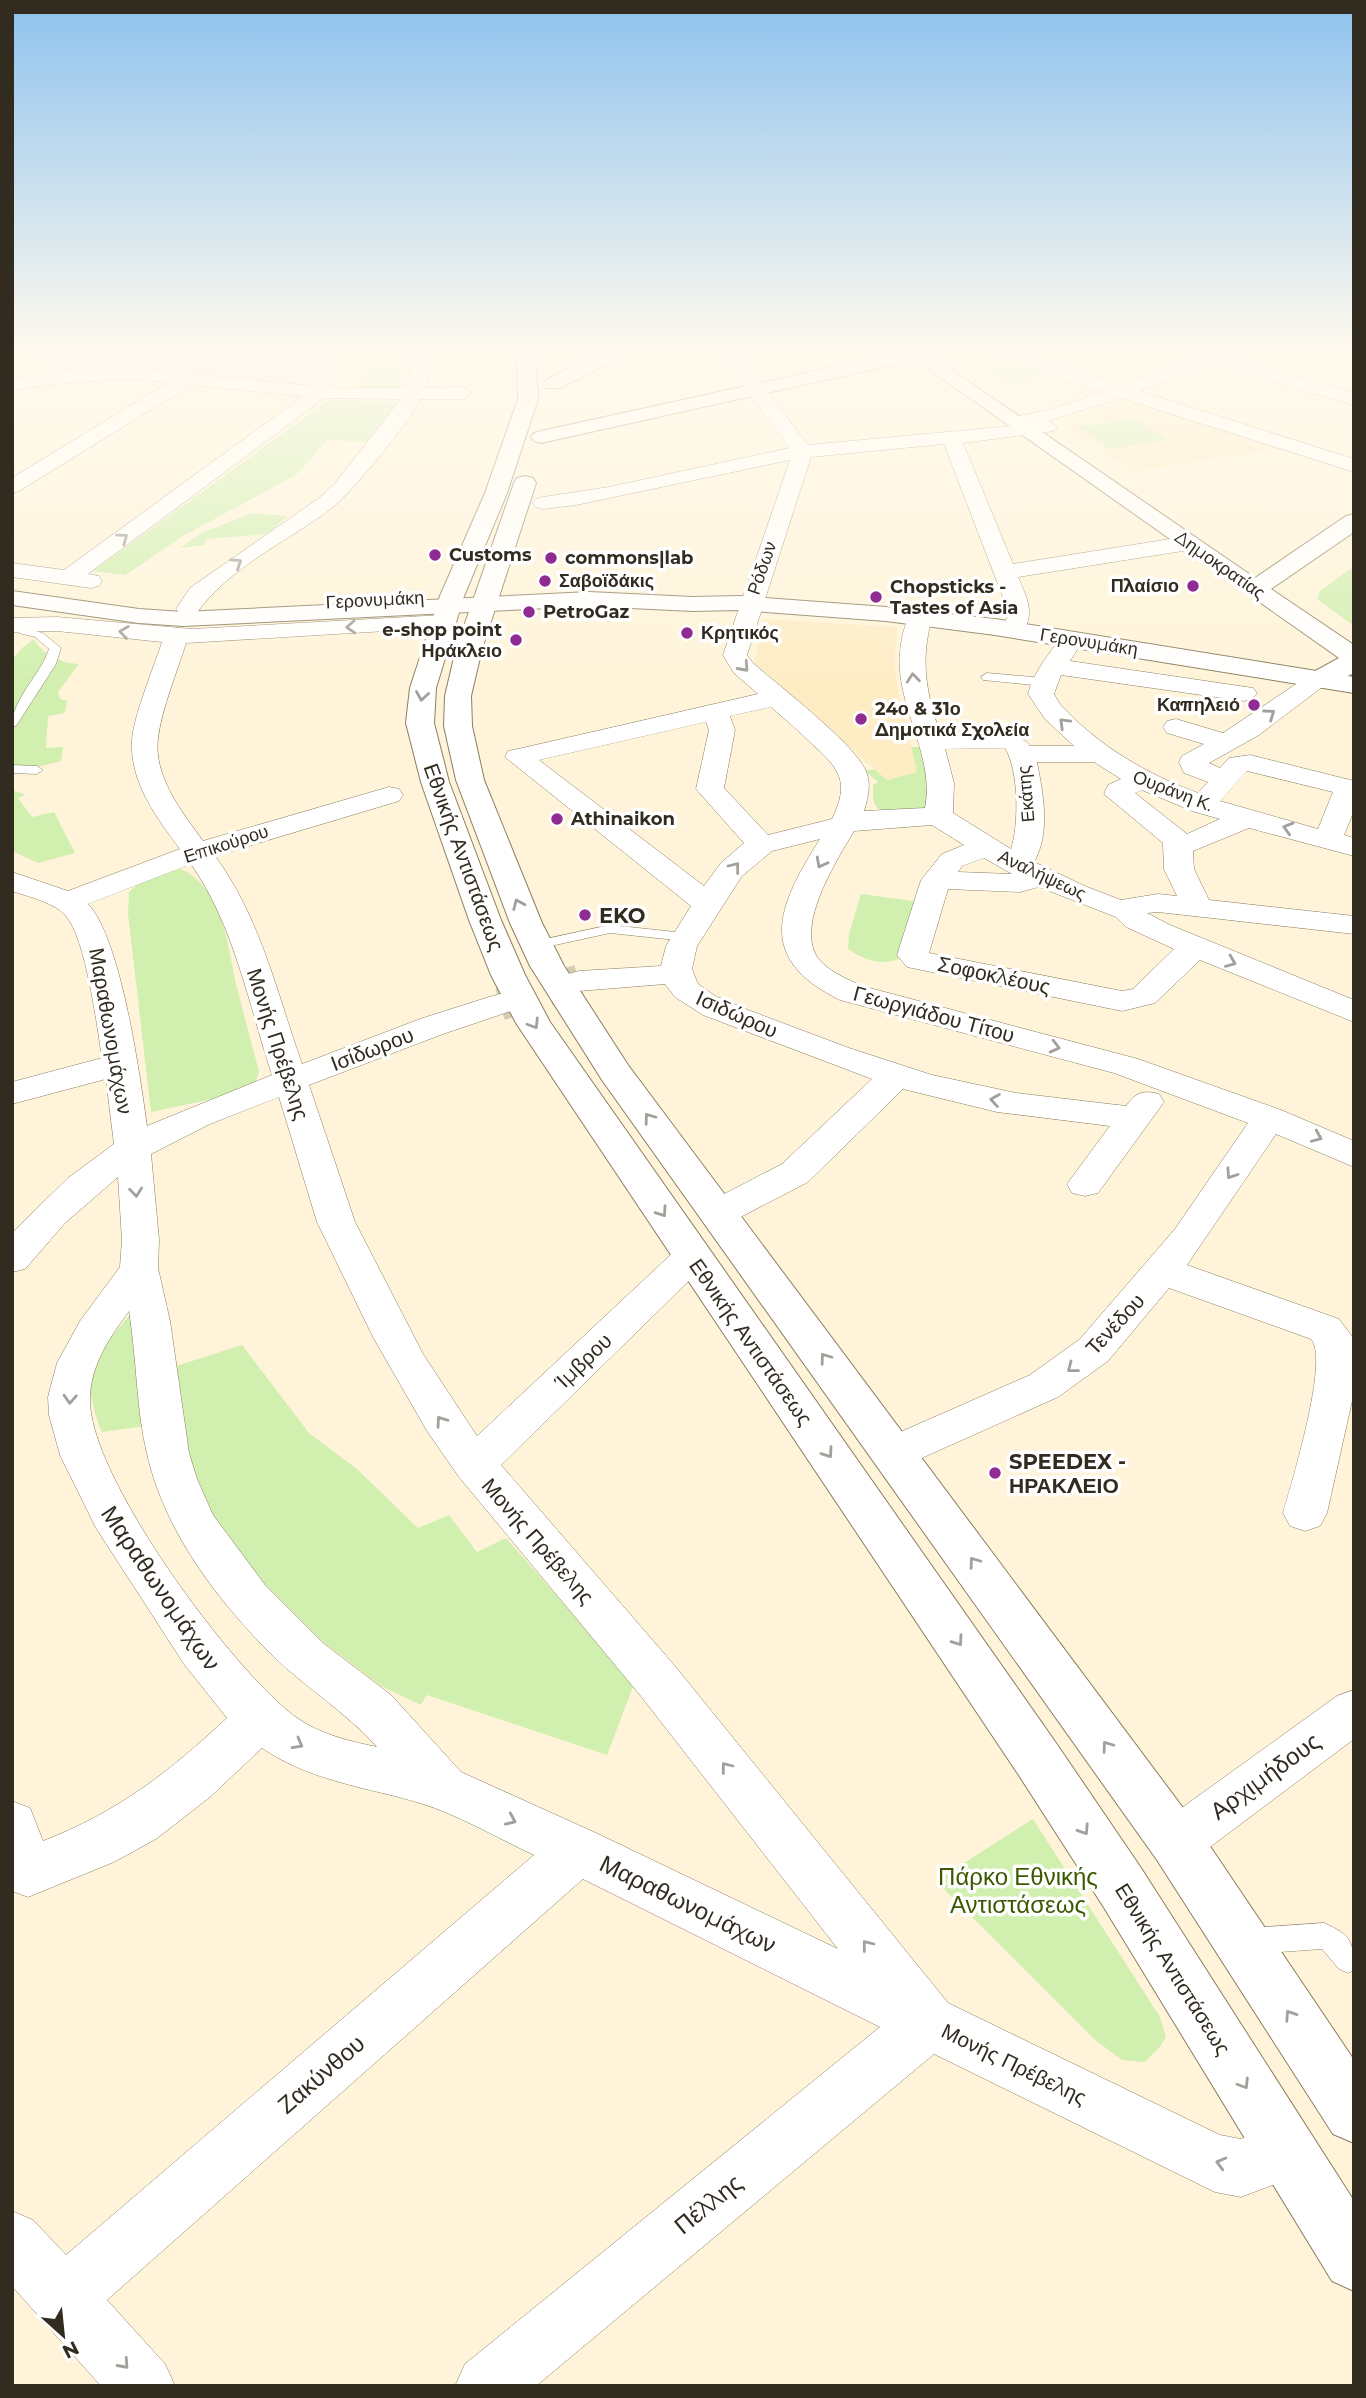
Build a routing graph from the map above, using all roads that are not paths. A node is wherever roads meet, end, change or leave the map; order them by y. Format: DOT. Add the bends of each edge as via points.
graph roads {
  1 [pos="48,465"];
  2 [pos="221,465"];
  3 [pos="359,465"];
  4 [pos="506,465"];
  5 [pos="531,465"];
  6 [pos="741,465"];
  7 [pos="798,465"];
  8 [pos="962,465"];
  9 [pos="1084,465"];
  10 [pos="1093,465"];
  11 [pos="12,487"];
  12 [pos="543,503"];
  13 [pos="1354,521"];
  14 [pos="1189,543"];
  15 [pos="1354,547"];
  16 [pos="1241,560"];
  17 [pos="1296,561"];
  18 [pos="12,570"];
  19 [pos="1004,572"];
  20 [pos="68,578"];
  21 [pos="97,582"];
  22 [pos="1267,585"];
  23 [pos="12,587"];
  24 [pos="12,598"];
  25 [pos="485,599"];
  26 [pos="744,604"];
  27 [pos="449,608"];
  28 [pos="920,618"];
  29 [pos="182,622"];
  30 [pos="20,630"];
  31 [pos="1013,630"];
  32 [pos="1072,639"];
  33 [pos="1354,640"];
  34 [pos="1354,658"];
  35 [pos="1048,674"];
  36 [pos="987,677"];
  37 [pos="1317,681"];
  38 [pos="1354,685"];
  39 [pos="1244,693"];
  40 [pos="1354,694"];
  41 [pos="776,698"];
  42 [pos="715,712"];
  43 [pos="12,723"];
  44 [pos="1176,727"];
  45 [pos="929,741"];
  46 [pos="1227,743"];
  47 [pos="1022,754"];
  48 [pos="1099,754"];
  49 [pos="12,769"];
  50 [pos="37,770"];
  51 [pos="1225,779"];
  52 [pos="1140,780"];
  53 [pos="389,795"];
  54 [pos="1202,804"];
  55 [pos="938,816"];
  56 [pos="1249,817"];
  57 [pos="844,824"];
  58 [pos="1341,843"];
  59 [pos="1179,844"];
  60 [pos="762,845"];
  61 [pos="985,847"];
  62 [pos="198,853"];
  63 [pos="1029,872"];
  64 [pos="936,880"];
  65 [pos="12,881"];
  66 [pos="66,903"];
  67 [pos="708,904"];
  68 [pos="1197,906"];
  69 [pos="1127,911"];
  70 [pos="1354,925"];
  71 [pos="685,937"];
  72 [pos="537,946"];
  73 [pos="1195,947"];
  74 [pos="677,974"];
  75 [pos="579,981"];
  76 [pos="500,1004"];
  77 [pos="1354,1012"];
  78 [pos="120,1064"];
  79 [pos="896,1076"];
  80 [pos="1164,1079"];
  81 [pos="291,1080"];
  82 [pos="12,1093"];
  83 [pos="1135,1118"];
  84 [pos="1269,1118"];
  85 [pos="131,1149"];
  86 [pos="1354,1155"];
  87 [pos="1085,1184"];
  88 [pos="718,1213"];
  89 [pos="692,1256"];
  90 [pos="12,1259"];
  91 [pos="139,1269"];
  92 [pos="1162,1271"];
  93 [pos="895,1453"];
  94 [pos="474,1465"];
  95 [pos="1305,1513"];
  96 [pos="1354,1711"];
  97 [pos="261,1718"];
  98 [pos="445,1789"];
  99 [pos="12,1825"];
  100 [pos="1176,1842"];
  101 [pos="578,1850"];
  102 [pos="1242,1942"];
  103 [pos="1348,1960"];
  104 [pos="929,2022"];
  105 [pos="1352,2106"];
  106 [pos="1286,2151"];
  107 [pos="12,2241"];
  108 [pos="1354,2259"];
  109 [pos="64,2298"];
  110 [pos="143,2386"];
  111 [pos="487,2386"];
  1 -- 11 [label="street"];
  20 -- 2 [label="street, one-way"];
  29 -- 3 [label="street, one-way" via="198,593 338,492"];
  4 -- 27 [label="main road, Εθνικής Αντιστάσεως"];
  5 -- 25 [label="main road, Εθνικής Αντιστάσεως"];
  6 -- 12 [label="street"];
  7 -- 26 [label="street, Ρόδων"];
  8 -- 19 [label="street"];
  9 -- 14 [label="main road, Δημοκρατίας"];
  10 -- 16 [label="main road, Δημοκρατίας"];
  13 -- 17 [label="main road"];
  14 -- 19 [label="street"];
  14 -- 22 [label="main road, Δημοκρατίας"];
  15 -- 22 [label="main road" via="1318,574"];
  16 -- 17 [label="main road"];
  16 -- 22 [label="main road, Δημοκρατίας"];
  17 -- 22 [label="main road"];
  18 -- 20 [label="street"];
  19 -- 31 [label="street" via="1019,611"];
  20 -- 21 [label="street"];
  22 -- 33 [label="main road, Δημοκρατίας"];
  22 -- 34 [label="main road, Δημοκρατίας"];
  23 -- 29 [label="main road, Γερονυμάκη" via="145,608"];
  24 -- 27 [label="main road, Γερονυμάκη, one-way" via="184,619"];
  25 -- 26 [label="main road, Γερονυμάκη"];
  25 -- 27 [label="main road, Γερονυμάκη"];
  72 -- 25 [label="main road, Εθνικής Αντιστάσεως, one-way" via="477,800 458,726 460,685"];
  26 -- 28 [label="main road, Γερονυμάκη"];
  26 -- 41 [label="street, Γεωργιάδου Τίτου, one-way" via="735,655"];
  27 -- 29 [label="main road, Γερονυμάκη"];
  27 -- 89 [label="main road, Εθνικής Αντιστάσεως, one-way" via="423,688 420,723 435,782 490,932 533,1023"];
  28 -- 31 [label="main road, Γερονυμάκη"];
  45 -- 28 [label="street, one-way" via="912,678"];
  29 -- 30 [label="street, one-way" via="66,624"];
  29 -- 62 [label="street, Μονής Πρέβελης" via="143,751 152,783"];
  30 -- 43 [label="lane" via="39,635 55,648 50,664"];
  31 -- 32 [label="main road, Γερονυμάκη"];
  32 -- 35 [label="street"];
  32 -- 37 [label="main road, Γερονυμάκη"];
  34 -- 37 [label="main road"];
  35 -- 36 [label="lane"];
  35 -- 39 [label="street"];
  48 -- 35 [label="street, Ουράνη Κ., one-way" via="1046,705 1041,694"];
  37 -- 38 [label="main road, Γερονυμάκη"];
  37 -- 40 [label="main road"];
  46 -- 37 [label="street, one-way"];
  41 -- 42 [label="street"];
  41 -- 57 [label="street, Γεωργιάδου Τίτου" via="853,769 856,787"];
  42 -- 60 [label="street" via="722,730 710,789"];
  42 -- 67 [label="street" via="518,757"];
  44 -- 46 [label="street"];
  45 -- 47 [label="street" via="1009,740"];
  45 -- 55 [label="street" via="940,789"];
  46 -- 51 [label="street" via="1192,764"];
  47 -- 48 [label="street, Εκάτης"];
  47 -- 63 [label="street, Εκάτης"];
  48 -- 52 [label="street, Ουράνη Κ."];
  49 -- 50 [label="lane"];
  51 -- 54 [label="street"];
  51 -- 58 [label="street" via="1239,764 1250,763 1349,788"];
  52 -- 54 [label="street, Ουράνη Κ."];
  52 -- 59 [label="street" via="1118,794"];
  53 -- 62 [label="street, Επικούρου"];
  54 -- 56 [label="street, Ουράνη Κ."];
  55 -- 57 [label="street, Ισιδώρου"];
  55 -- 61 [label="street, Αναλήψεως"];
  58 -- 56 [label="street, Ουράνη Κ., one-way"];
  56 -- 59 [label="street" via="1194,842"];
  57 -- 60 [label="street, Ισιδώρου"];
  57 -- 80 [label="street, Γεωργιάδου Τίτου, one-way" via="818,867 795,931 799,954 817,974 877,1001"];
  59 -- 68 [label="street" via="1179,869"];
  67 -- 60 [label="street, Ισιδώρου, one-way" via="744,857"];
  61 -- 63 [label="street, Αναλήψεως"];
  61 -- 64 [label="street, Σοφοκλέους" via="952,860"];
  62 -- 66 [label="street, Επικούρου"];
  62 -- 81 [label="street, Μονής Πρέβελης" via="232,909"];
  63 -- 64 [label="street" via="1020,883"];
  63 -- 69 [label="street, Αναλήψεως"];
  64 -- 73 [label="street, Σοφοκλέους" via="913,955 918,960 1122,1001 1144,996"];
  65 -- 66 [label="street, Μαραθωνομάχων"];
  66 -- 78 [label="street, Μαραθωνομάχων" via="79,912 93,937"];
  67 -- 71 [label="street, Ισιδώρου"];
  68 -- 69 [label="street" via="1150,903"];
  68 -- 70 [label="street"];
  69 -- 73 [label="street" via="1144,925"];
  71 -- 72 [label="lane" via="610,929"];
  71 -- 74 [label="street, Ισιδώρου" via="676,962"];
  88 -- 72 [label="main road, Εθνικής Αντιστάσεως, one-way" via="615,1072"];
  73 -- 77 [label="street, one-way"];
  74 -- 75 [label="street"];
  74 -- 79 [label="street, Ισιδώρου" via="692,995 729,1013"];
  76 -- 81 [label="street, Ισίδωρου"];
  78 -- 82 [label="street"];
  78 -- 85 [label="street, Μαραθωνομάχων"];
  83 -- 79 [label="street, Ισιδώρου, one-way" via="996,1101"];
  79 -- 88 [label="street" via="801,1168"];
  80 -- 83 [label="street"];
  80 -- 84 [label="street, Γεωργιάδου Τίτου"];
  81 -- 85 [label="street, Ισίδωρου"];
  94 -- 81 [label="street, Μονής Πρέβελης, one-way" via="424,1394 336,1222"];
  83 -- 87 [label="street"];
  84 -- 86 [label="street, Γεωργιάδου Τίτου, one-way"];
  84 -- 92 [label="street, Τενέδου, one-way"];
  85 -- 90 [label="street, Ισίδωρου" via="72,1194"];
  85 -- 91 [label="street, Μαραθωνομάχων, one-way"];
  93 -- 88 [label="main road, Εθνικής Αντιστάσεως, one-way"];
  89 -- 94 [label="street, Ίμβρου"];
  89 -- 106 [label="main road, Εθνικής Αντιστάσεως, one-way" via="1038,1760"];
  91 -- 97 [label="street, Μαραθωνομάχων, one-way" via="73,1367 69,1415 74,1435 99,1497 130,1546 207,1658"];
  91 -- 98 [label="street, Μαραθωνομάχων" via="150,1303 170,1465 197,1526 268,1619 308,1658 373,1709"];
  92 -- 93 [label="street, Τενέδου, one-way" via="1107,1337 1061,1376"];
  92 -- 95 [label="street" via="1331,1334 1336,1356 1332,1391"];
  100 -- 93 [label="main road, Εθνικής Αντιστάσεως, one-way"];
  104 -- 94 [label="street, Μονής Πρέβελης, one-way" via="657,1680"];
  96 -- 100 [label="street, Αρχιμήδους"];
  97 -- 98 [label="street, Μαραθωνομάχων, one-way" via="312,1752"];
  97 -- 99 [label="street" via="191,1783 117,1835 28,1872"];
  98 -- 101 [label="street, Μαραθωνομάχων, one-way"];
  100 -- 102 [label="main road, Εθνικής Αντιστάσεως"];
  101 -- 104 [label="street, Μαραθωνομάχων"];
  101 -- 109 [label="street, Ζακύνθου"];
  102 -- 103 [label="lane" via="1324,1936 1336,1943"];
  105 -- 102 [label="main road, Εθνικής Αντιστάσεως, one-way"];
  106 -- 104 [label="street, Μονής Πρέβελης, one-way" via="1241,2168 1215,2163"];
  104 -- 111 [label="street, Πέλλης"];
  106 -- 108 [label="main road, Εθνικής Αντιστάσεως"];
  107 -- 109 [label="street"];
  109 -- 110 [label="street, one-way"];
}
